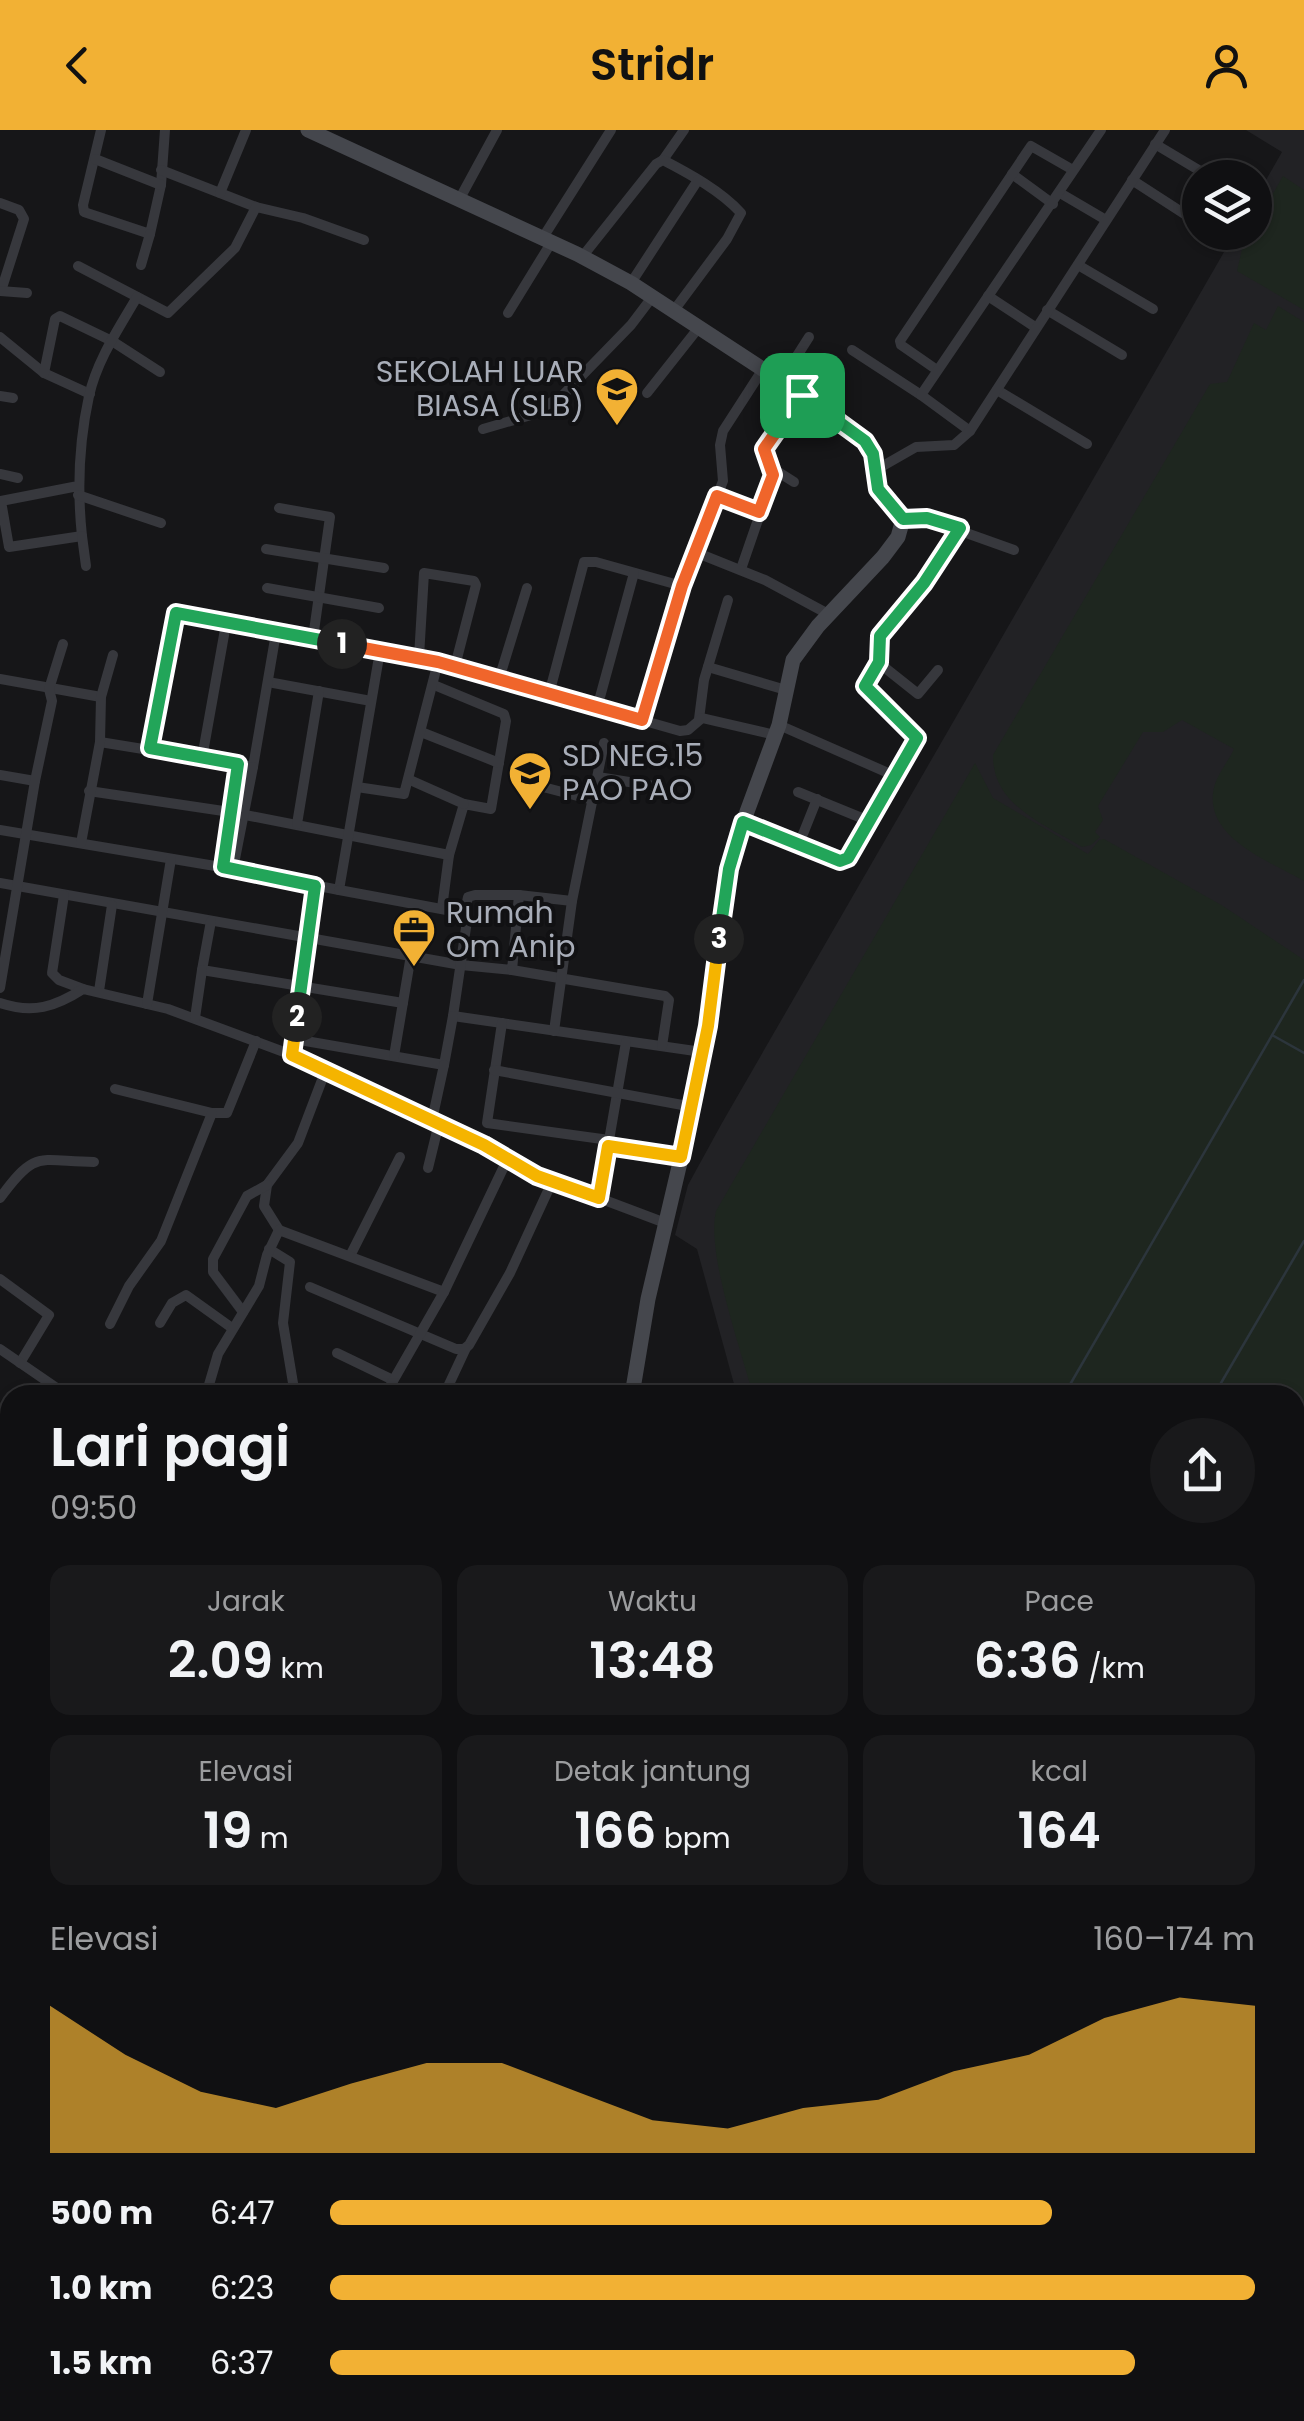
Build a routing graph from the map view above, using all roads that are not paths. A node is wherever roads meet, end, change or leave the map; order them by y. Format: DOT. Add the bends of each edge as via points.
graph roads {
  1 [pos="101,130"];
  2 [pos="165,130"];
  3 [pos="246,130"];
  4 [pos="308,130"];
  5 [pos="497,130"];
  6 [pos="611,130"];
  7 [pos="684,130"];
  8 [pos="1101,130"];
  9 [pos="1164,130"];
  10 [pos="1155,144"];
  11 [pos="94,159"];
  12 [pos="663,160"];
  13 [pos="1182,160"];
  14 [pos="161,170"];
  15 [pos="1073,170"];
  16 [pos="1012,174"];
  17 [pos="698,180"];
  18 [pos="1132,180"];
  19 [pos="160,185"];
  20 [pos="220,193"];
  21 [pos="1060,193"];
  22 [pos="459,200"];
  23 [pos="0,203"];
  24 [pos="1053,204"];
  25 [pos="256,208"];
  26 [pos="1182,212"];
  27 [pos="1106,220"];
  28 [pos="150,234"];
  29 [pos="364,240"];
  30 [pos="546,241"];
  31 [pos="582,257"];
  32 [pos="141,265"];
  33 [pos="1078,265"];
  34 [pos="78,266"];
  35 [pos="631,283"];
  36 [pos="1,291"];
  37 [pos="27,293"];
  38 [pos="653,296"];
  39 [pos="988,296"];
  40 [pos="137,297"];
  41 [pos="675,309"];
  42 [pos="1153,309"];
  43 [pos="1047,310"];
  44 [pos="508,313"];
  45 [pos="700,326"];
  46 [pos="1035,327"];
  47 [pos="0,337"];
  48 [pos="809,337"];
  49 [pos="112,341"];
  50 [pos="852,350"];
  51 [pos="1122,355"];
  52 [pos="763,369"];
  53 [pos="937,370"];
  54 [pos="160,372"];
  55 [pos="44,374"];
  56 [pos="781,381"];
  57 [pos="997,390"];
  58 [pos="90,394"];
  59 [pos="646,394"];
  60 [pos="802,395"];
  61 [pos="921,395"];
  62 [pos="0,396"];
  63 [pos="13,398"];
  64 [pos="482,429"];
  65 [pos="970,431"];
  66 [pos="1087,444"];
  67 [pos="772,468"];
  68 [pos="874,471"];
  69 [pos="0,474"];
  70 [pos="18,478"];
  71 [pos="794,482"];
  72 [pos="78,490"];
  73 [pos="717,496"];
  74 [pos="280,508"];
  75 [pos="759,512"];
  76 [pos="903,519"];
  77 [pos="161,523"];
  78 [pos="960,528"];
  79 [pos="82,536"];
  80 [pos="266,549"];
  81 [pos="1014,550"];
  82 [pos="696,552"];
  83 [pos="324,558"];
  84 [pos="86,566"];
  85 [pos="384,568"];
  86 [pos="740,569"];
  87 [pos="634,573"];
  88 [pos="682,586"];
  89 [pos="267,588"];
  90 [pos="527,588"];
  91 [pos="318,598"];
  92 [pos="728,600"];
  93 [pos="380,608"];
  94 [pos="830,615"];
  95 [pos="226,624"];
  96 [pos="276,633"];
  97 [pos="313,638"];
  98 [pos="63,644"];
  99 [pos="380,651"];
  100 [pos="113,655"];
  101 [pos="419,657"];
  102 [pos="438,662"];
  103 [pos="879,662"];
  104 [pos="455,666"];
  105 [pos="708,667"];
  106 [pos="938,670"];
  107 [pos="499,679"];
  108 [pos="0,682"];
  109 [pos="268,682"];
  110 [pos="434,685"];
  111 [pos="48,689"];
  112 [pos="786,690"];
  113 [pos="319,691"];
  114 [pos="548,694"];
  115 [pos="101,697"];
  116 [pos="371,701"];
  117 [pos="596,708"];
  118 [pos="698,719"];
  119 [pos="642,720"];
  120 [pos="777,730"];
  121 [pos="421,732"];
  122 [pos="100,742"];
  123 [pos="604,744"];
  124 [pos="150,748"];
  125 [pos="202,758"];
  126 [pos="498,763"];
  127 [pos="238,764"];
  128 [pos="253,766"];
  129 [pos="0,775"];
  130 [pos="894,776"];
  131 [pos="598,777"];
  132 [pos="410,780"];
  133 [pos="34,781"];
  134 [pos="544,786"];
  135 [pos="357,787"];
  136 [pos="660,787"];
  137 [pos="89,791"];
  138 [pos="798,792"];
  139 [pos="818,799"];
  140 [pos="594,800"];
  141 [pos="464,804"];
  142 [pos="230,812"];
  143 [pos="244,815"];
  144 [pos="869,821"];
  145 [pos="743,822"];
  146 [pos="297,824"];
  147 [pos="0,830"];
  148 [pos="25,834"];
  149 [pos="350,834"];
  150 [pos="80,843"];
  151 [pos="799,844"];
  152 [pos="450,855"];
  153 [pos="171,860"];
  154 [pos="228,868"];
  155 [pos="0,883"];
  156 [pos="16,886"];
  157 [pos="315,886"];
  158 [pos="339,890"];
  159 [pos="64,895"];
  160 [pos="519,895"];
  161 [pos="572,901"];
  162 [pos="112,905"];
  163 [pos="442,908"];
  164 [pos="465,912"];
  165 [pos="162,913"];
  166 [pos="211,921"];
  167 [pos="4,935"];
  168 [pos="306,938"];
  169 [pos="410,955"];
  170 [pos="461,965"];
  171 [pos="202,970"];
  172 [pos="512,970"];
  173 [pos="559,979"];
  174 [pos="302,987"];
  175 [pos="0,988"];
  176 [pos="83,989"];
  177 [pos="99,991"];
  178 [pos="0,1003"];
  179 [pos="403,1003"];
  180 [pos="147,1004"];
  181 [pos="453,1016"];
  182 [pos="196,1018"];
  183 [pos="502,1023"];
  184 [pos="554,1030"];
  185 [pos="294,1039"];
  186 [pos="256,1041"];
  187 [pos="626,1042"];
  188 [pos="662,1046"];
  189 [pos="702,1052"];
  190 [pos="292,1055"];
  191 [pos="394,1056"];
  192 [pos="444,1065"];
  193 [pos="494,1070"];
  194 [pos="325,1072"];
  195 [pos="115,1090"];
  196 [pos="618,1092"];
  197 [pos="693,1107"];
  198 [pos="212,1113"];
  199 [pos="435,1122"];
  200 [pos="487,1122"];
  201 [pos="609,1143"];
  202 [pos="484,1145"];
  203 [pos="400,1157"];
  204 [pos="681,1157"];
  205 [pos="508,1158"];
  206 [pos="94,1162"];
  207 [pos="428,1168"];
  208 [pos="552,1182"];
  209 [pos="267,1185"];
  210 [pos="0,1198"];
  211 [pos="599,1198"];
  212 [pos="668,1224"];
  213 [pos="280,1230"];
  214 [pos="270,1248"];
  215 [pos="350,1256"];
  216 [pos="0,1279"];
  217 [pos="310,1287"];
  218 [pos="444,1292"];
  219 [pos="243,1312"];
  220 [pos="160,1323"];
  221 [pos="110,1324"];
  222 [pos="232,1328"];
  223 [pos="421,1332"];
  224 [pos="466,1348"];
  225 [pos="0,1349"];
  226 [pos="337,1353"];
  227 [pos="20,1363"];
  228 [pos="393,1380"];
  229 [pos="51,1385"];
  230 [pos="209,1385"];
  231 [pos="294,1385"];
  232 [pos="390,1385"];
  233 [pos="449,1385"];
  234 [pos="634,1385"];
  1 -- 11 [label="street"];
  2 -- 14 [label="street"];
  3 -- 20 [label="street"];
  4 -- 22 [label="street"];
  5 -- 22 [label="street"];
  6 -- 30 [label="street"];
  7 -- 12 [label="street"];
  8 -- 15 [label="street"];
  9 -- 10 [label="street"];
  10 -- 13 [label="street"];
  10 -- 18 [label="street"];
  11 -- 19 [label="street"];
  11 -- 28 [label="street" via="84,212"];
  12 -- 17 [label="street"];
  12 -- 31 [label="street"];
  14 -- 19 [label="street"];
  14 -- 20 [label="street"];
  15 -- 16 [label="street" via="1031,146"];
  15 -- 21 [label="street"];
  16 -- 24 [label="street"];
  16 -- 53 [label="street" via="900,341"];
  17 -- 35 [label="street"];
  17 -- 41 [label="street" via="741,213"];
  18 -- 26 [label="street"];
  18 -- 27 [label="street"];
  19 -- 28 [label="street"];
  20 -- 25 [label="street"];
  21 -- 24 [label="street"];
  21 -- 27 [label="street"];
  22 -- 30 [label="street"];
  23 -- 36 [label="street" via="20,210 24,220"];
  24 -- 39 [label="street"];
  25 -- 29 [label="street"];
  25 -- 40 [label="street" via="235,248 171,311"];
  27 -- 33 [label="street"];
  28 -- 32 [label="street"];
  30 -- 31 [label="street"];
  30 -- 44 [label="street"];
  31 -- 35 [label="street"];
  33 -- 42 [label="street"];
  33 -- 43 [label="street"];
  34 -- 40 [label="street"];
  35 -- 38 [label="street"];
  36 -- 37 [label="street"];
  38 -- 41 [label="street"];
  38 -- 64 [label="street" via="563,396 530,415"];
  39 -- 46 [label="street"];
  39 -- 53 [label="street"];
  40 -- 49 [label="street"];
  41 -- 45 [label="street"];
  43 -- 46 [label="street"];
  43 -- 51 [label="street"];
  45 -- 52 [label="street"];
  45 -- 59 [label="street"];
  46 -- 57 [label="street"];
  47 -- 55 [label="street"];
  48 -- 56 [label="street"];
  49 -- 54 [label="street"];
  49 -- 55 [label="street" via="56,317"];
  49 -- 58 [label="street"];
  50 -- 61 [label="street"];
  52 -- 56 [label="street"];
  52 -- 73 [label="street" via="723,431"];
  53 -- 61 [label="street"];
  55 -- 58 [label="street"];
  56 -- 60 [label="street"];
  57 -- 65 [label="street"];
  57 -- 66 [label="street"];
  58 -- 72 [label="street"];
  60 -- 67 [label="street" via="764,449"];
  60 -- 68 [label="street" via="865,441"];
  61 -- 65 [label="street"];
  62 -- 63 [label="street"];
  65 -- 68 [label="street" via="954,444 916,447"];
  67 -- 71 [label="street"];
  67 -- 75 [label="street"];
  68 -- 76 [label="street" via="881,494"];
  69 -- 70 [label="street"];
  72 -- 77 [label="street"];
  72 -- 79 [label="street"];
  72 -- 79 [label="street" via="1,504 12,549"];
  73 -- 75 [label="street"];
  73 -- 82 [label="street"];
  74 -- 83 [label="street" via="330,517"];
  75 -- 86 [label="street"];
  76 -- 78 [label="street"];
  76 -- 94 [label="street" via="883,557"];
  78 -- 81 [label="street"];
  78 -- 103 [label="street" via="880,636"];
  79 -- 84 [label="street"];
  80 -- 83 [label="street"];
  82 -- 86 [label="street"];
  82 -- 88 [label="street"];
  83 -- 85 [label="street"];
  83 -- 91 [label="street"];
  86 -- 94 [label="street"];
  87 -- 88 [label="street"];
  87 -- 114 [label="street" via="584,562"];
  87 -- 117 [label="street"];
  88 -- 119 [label="street"];
  89 -- 91 [label="street"];
  90 -- 107 [label="street"];
  91 -- 93 [label="street"];
  91 -- 97 [label="street"];
  92 -- 105 [label="street"];
  94 -- 112 [label="street" via="791,665"];
  95 -- 96 [label="street"];
  95 -- 124 [label="street" via="176,613"];
  95 -- 125 [label="street"];
  96 -- 97 [label="street"];
  96 -- 109 [label="street"];
  97 -- 99 [label="street"];
  98 -- 111 [label="street"];
  99 -- 101 [label="street"];
  99 -- 116 [label="street"];
  100 -- 115 [label="street"];
  101 -- 102 [label="street"];
  101 -- 104 [label="street" via="424,573 474,580"];
  102 -- 104 [label="street"];
  102 -- 110 [label="street"];
  103 -- 106 [label="street" via="918,694"];
  103 -- 130 [label="street" via="865,686 916,735"];
  104 -- 107 [label="street"];
  105 -- 112 [label="street"];
  105 -- 118 [label="street"];
  107 -- 114 [label="street"];
  108 -- 111 [label="street"];
  109 -- 113 [label="street"];
  109 -- 128 [label="street"];
  110 -- 121 [label="street"];
  110 -- 126 [label="street" via="504,714"];
  111 -- 115 [label="street"];
  111 -- 133 [label="street" via="52,701"];
  112 -- 120 [label="street"];
  113 -- 116 [label="street"];
  113 -- 146 [label="street"];
  114 -- 117 [label="street"];
  115 -- 122 [label="street"];
  116 -- 135 [label="street"];
  117 -- 119 [label="street"];
  118 -- 119 [label="street" via="686,731"];
  118 -- 120 [label="street"];
  120 -- 130 [label="street"];
  120 -- 145 [label="street"];
  121 -- 126 [label="street"];
  121 -- 132 [label="street"];
  122 -- 124 [label="street"];
  122 -- 137 [label="street"];
  123 -- 131 [label="street"];
  124 -- 125 [label="street"];
  125 -- 127 [label="street"];
  126 -- 141 [label="street" via="490,810"];
  127 -- 128 [label="street"];
  127 -- 142 [label="street"];
  128 -- 143 [label="street"];
  129 -- 133 [label="street"];
  130 -- 144 [label="street"];
  131 -- 136 [label="street"];
  131 -- 140 [label="street"];
  132 -- 135 [label="street" via="402,795"];
  132 -- 141 [label="street"];
  133 -- 148 [label="street"];
  134 -- 140 [label="street"];
  135 -- 149 [label="street"];
  137 -- 142 [label="street"];
  137 -- 150 [label="street"];
  138 -- 139 [label="street"];
  139 -- 144 [label="street"];
  139 -- 151 [label="street"];
  140 -- 161 [label="street"];
  141 -- 152 [label="street"];
  142 -- 143 [label="street"];
  142 -- 154 [label="street"];
  143 -- 146 [label="street"];
  143 -- 154 [label="street"];
  144 -- 151 [label="street" via="845,861"];
  145 -- 151 [label="street"];
  145 -- 189 [label="street" via="729,869"];
  146 -- 149 [label="street"];
  147 -- 148 [label="street"];
  148 -- 150 [label="street"];
  148 -- 156 [label="street"];
  149 -- 152 [label="street"];
  149 -- 158 [label="street"];
  150 -- 153 [label="street"];
  152 -- 163 [label="street"];
  153 -- 154 [label="street"];
  153 -- 165 [label="street"];
  154 -- 157 [label="street"];
  155 -- 156 [label="street"];
  156 -- 159 [label="street"];
  156 -- 167 [label="street"];
  157 -- 158 [label="street"];
  157 -- 168 [label="street"];
  158 -- 163 [label="street"];
  159 -- 162 [label="street"];
  159 -- 176 [label="street" via="52,973"];
  160 -- 161 [label="street"];
  160 -- 164 [label="street" via="472,896"];
  160 -- 172 [label="street"];
  161 -- 173 [label="street"];
  162 -- 165 [label="street"];
  162 -- 177 [label="street"];
  163 -- 164 [label="street"];
  164 -- 170 [label="street"];
  165 -- 166 [label="street"];
  165 -- 180 [label="street"];
  166 -- 168 [label="street"];
  166 -- 171 [label="street"];
  167 -- 175 [label="street"];
  168 -- 169 [label="street"];
  168 -- 174 [label="street"];
  169 -- 170 [label="street"];
  169 -- 179 [label="street"];
  170 -- 172 [label="street"];
  170 -- 181 [label="street"];
  171 -- 174 [label="street"];
  171 -- 182 [label="street"];
  172 -- 173 [label="street"];
  173 -- 184 [label="street"];
  173 -- 188 [label="street" via="667,998"];
  174 -- 179 [label="street"];
  174 -- 185 [label="street"];
  176 -- 177 [label="street"];
  176 -- 178 [label="street" via="35,1010"];
  177 -- 180 [label="street"];
  179 -- 191 [label="street"];
  180 -- 182 [label="street"];
  181 -- 183 [label="street"];
  181 -- 192 [label="street"];
  182 -- 186 [label="street"];
  183 -- 184 [label="street"];
  183 -- 193 [label="street"];
  184 -- 187 [label="street"];
  185 -- 190 [label="street"];
  185 -- 191 [label="street"];
  186 -- 190 [label="street"];
  186 -- 198 [label="street" via="229,1110"];
  187 -- 188 [label="street"];
  187 -- 196 [label="street"];
  188 -- 189 [label="street"];
  189 -- 197 [label="street"];
  190 -- 194 [label="street"];
  191 -- 192 [label="street"];
  192 -- 199 [label="street"];
  193 -- 196 [label="street"];
  193 -- 200 [label="street"];
  194 -- 199 [label="street"];
  194 -- 209 [label="street" via="298,1143"];
  195 -- 198 [label="street"];
  196 -- 197 [label="street"];
  196 -- 201 [label="street"];
  197 -- 204 [label="street"];
  198 -- 221 [label="street" via="161,1241"];
  199 -- 202 [label="street"];
  199 -- 207 [label="street"];
  200 -- 201 [label="street"];
  200 -- 202 [label="street"];
  201 -- 204 [label="street"];
  201 -- 211 [label="street"];
  202 -- 205 [label="street"];
  203 -- 215 [label="street"];
  204 -- 212 [label="street"];
  205 -- 208 [label="street"];
  205 -- 218 [label="street"];
  206 -- 210 [label="street" via="30,1163"];
  208 -- 211 [label="street"];
  208 -- 224 [label="street"];
  209 -- 213 [label="street" via="264,1206"];
  209 -- 219 [label="street" via="247,1196 213,1259 214,1272"];
  211 -- 212 [label="street"];
  212 -- 234 [label="street"];
  213 -- 214 [label="street"];
  213 -- 215 [label="street"];
  214 -- 219 [label="street"];
  214 -- 231 [label="street" via="290,1262 284,1323"];
  215 -- 218 [label="street"];
  216 -- 227 [label="street" via="49,1315"];
  217 -- 223 [label="street"];
  218 -- 223 [label="street"];
  219 -- 222 [label="street"];
  220 -- 222 [label="street" via="186,1295"];
  222 -- 230 [label="street"];
  223 -- 224 [label="street"];
  223 -- 228 [label="street"];
  224 -- 233 [label="street"];
  225 -- 227 [label="street"];
  226 -- 228 [label="street"];
  227 -- 229 [label="street"];
  228 -- 232 [label="street"];
}
